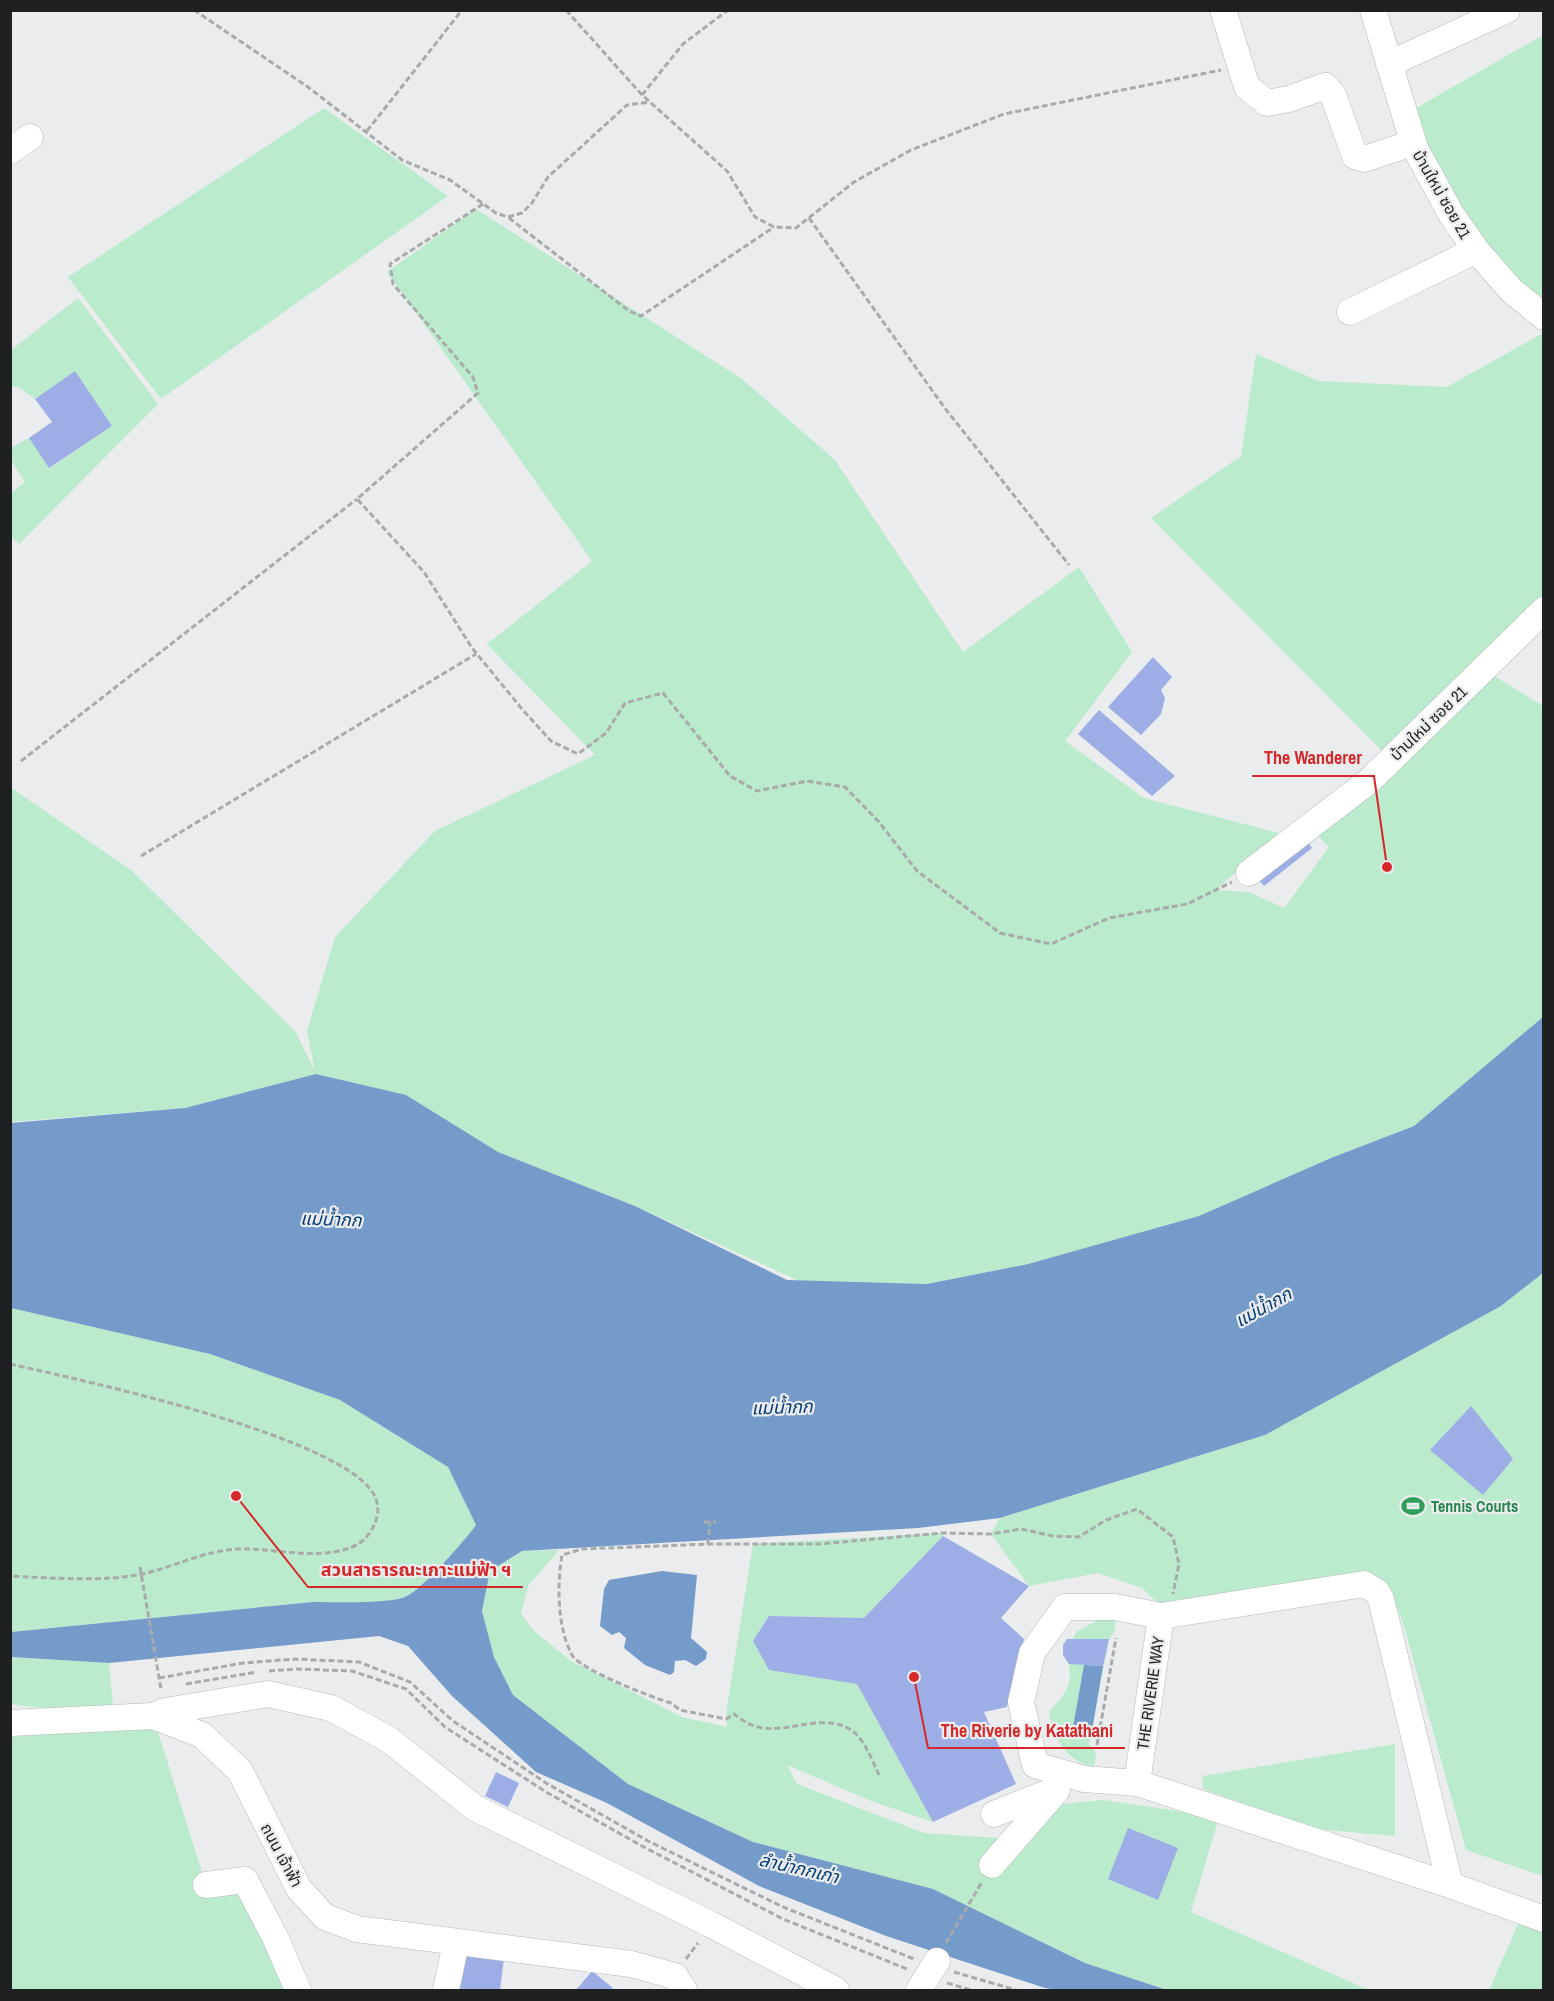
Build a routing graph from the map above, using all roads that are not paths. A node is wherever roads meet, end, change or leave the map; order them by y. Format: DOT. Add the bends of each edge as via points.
graph roads {
  1 [pos="1223,10"];
  2 [pos="1373,10"];
  3 [pos="1507,10"];
  4 [pos="1389,64"];
  5 [pos="1413,143"];
  6 [pos="1476,250"];
  7 [pos="1350,312"];
  8 [pos="1544,317"];
  9 [pos="1544,610"];
  10 [pos="1249,873"];
  11 [pos="1166,1616"];
  12 [pos="153,1716"];
  13 [pos="10,1723"];
  14 [pos="1084,1779"];
  15 [pos="1137,1782"];
  16 [pos="1057,1790"];
  17 [pos="994,1814"];
  18 [pos="992,1864"];
  19 [pos="206,1885"];
  20 [pos="1450,1886"];
  21 [pos="1544,1919"];
  22 [pos="456,1942"];
  23 [pos="679,1983"];
  24 [pos="298,1990"];
  25 [pos="446,1990"];
  26 [pos="836,1990"];
  1 -- 5 [label="street" via="1247,87 1267,103 1325,86 1333,95 1355,156 1364,159"];
  2 -- 4 [label="street, บ้านใหม่ ซอย 21"];
  3 -- 4 [label="street"];
  4 -- 5 [label="street, บ้านใหม่ ซอย 21"];
  5 -- 6 [label="street, บ้านใหม่ ซอย 21" via="1451,214"];
  6 -- 7 [label="street"];
  6 -- 8 [label="street, บ้านใหม่ ซอย 21" via="1511,290"];
  9 -- 10 [label="street, บ้านใหม่ ซอย 21" via="1369,781"];
  11 -- 14 [label="street, THE RIVERIE WAY" via="1115,1607 1065,1607 1032,1653 1021,1702 1035,1765"];
  11 -- 15 [label="street, THE RIVERIE WAY"];
  11 -- 20 [label="street" via="1364,1584 1377,1592"];
  12 -- 13 [label="street, ถนน เจ้าฟ้า"];
  12 -- 22 [label="street, ถนน เจ้าฟ้า" via="202,1735 240,1771 299,1889 325,1917 357,1929"];
  12 -- 26 [label="street" via="268,1694 331,1708 388,1739 475,1808"];
  14 -- 15 [label="street, THE RIVERIE WAY"];
  14 -- 16 [label="street"];
  15 -- 20 [label="street, THE RIVERIE WAY"];
  16 -- 17 [label="street"];
  16 -- 18 [label="street"];
  19 -- 24 [label="street" via="245,1880"];
  20 -- 21 [label="street, THE RIVERIE WAY"];
  22 -- 23 [label="street, ถนน เจ้าฟ้า" via="631,1964"];
  22 -- 25 [label="street"];
}
